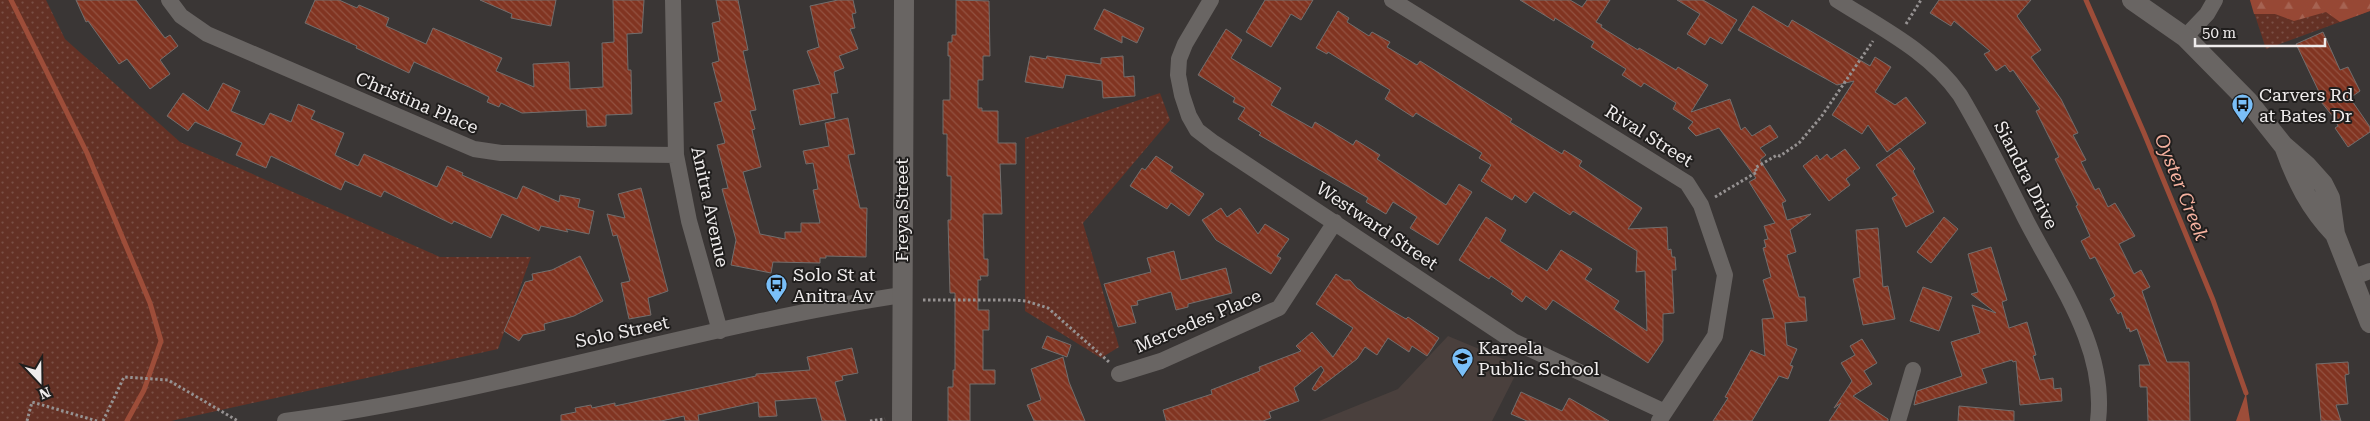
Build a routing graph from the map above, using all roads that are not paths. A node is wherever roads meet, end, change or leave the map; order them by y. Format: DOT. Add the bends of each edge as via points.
graph roads {
  1 [pos="169,0"];
  2 [pos="673,0"];
  3 [pos="904,0"];
  4 [pos="1212,0"];
  5 [pos="1392,0"];
  6 [pos="1838,0"];
  7 [pos="2215,0"];
  8 [pos="2137,3"];
  9 [pos="2185,37"];
  10 [pos="676,155"];
  11 [pos="1336,222"];
  12 [pos="2362,274"];
  13 [pos="902,295"];
  14 [pos="2370,323"];
  15 [pos="720,331"];
  16 [pos="1914,370"];
  17 [pos="1119,374"];
  18 [pos="353,417"];
  19 [pos="1662,417"];
  20 [pos="285,421"];
  21 [pos="902,421"];
  22 [pos="1898,421"];
  23 [pos="2098,421"];
  1 -- 10 [label="street, Christina Place" via="181,16 207,34 474,149 501,153"];
  2 -- 10 [label="street, Anitra Avenue"];
  3 -- 13 [label="street, Freya Street"];
  4 -- 11 [label="street, Westward Street" via="1179,59 1182,96 1197,130"];
  5 -- 19 [label="street, Rival Street" via="1687,183 1701,205 1725,275 1715,336"];
  6 -- 23 [label="street, Siandra Drive" via="1937,66 1971,112 2084,330 2100,393"];
  7 -- 9 [label="street" via="2207,14"];
  8 -- 9 [label="street"];
  9 -- 12 [label="street" via="2323,184 2330,198 2335,234"];
  10 -- 15 [label="street, Anitra Avenue" via="689,221"];
  11 -- 17 [label="street, Mercedes Place" via="1279,308 1161,361"];
  11 -- 19 [label="street, Westward Street" via="1512,341"];
  12 -- 14 [label="street"];
  13 -- 15 [label="street, Solo Street"];
  13 -- 21 [label="street, Freya Street"];
  15 -- 18 [label="street, Solo Street"];
  16 -- 22 [label="street"];
  18 -- 20 [label="street, Solo Street"];
}
